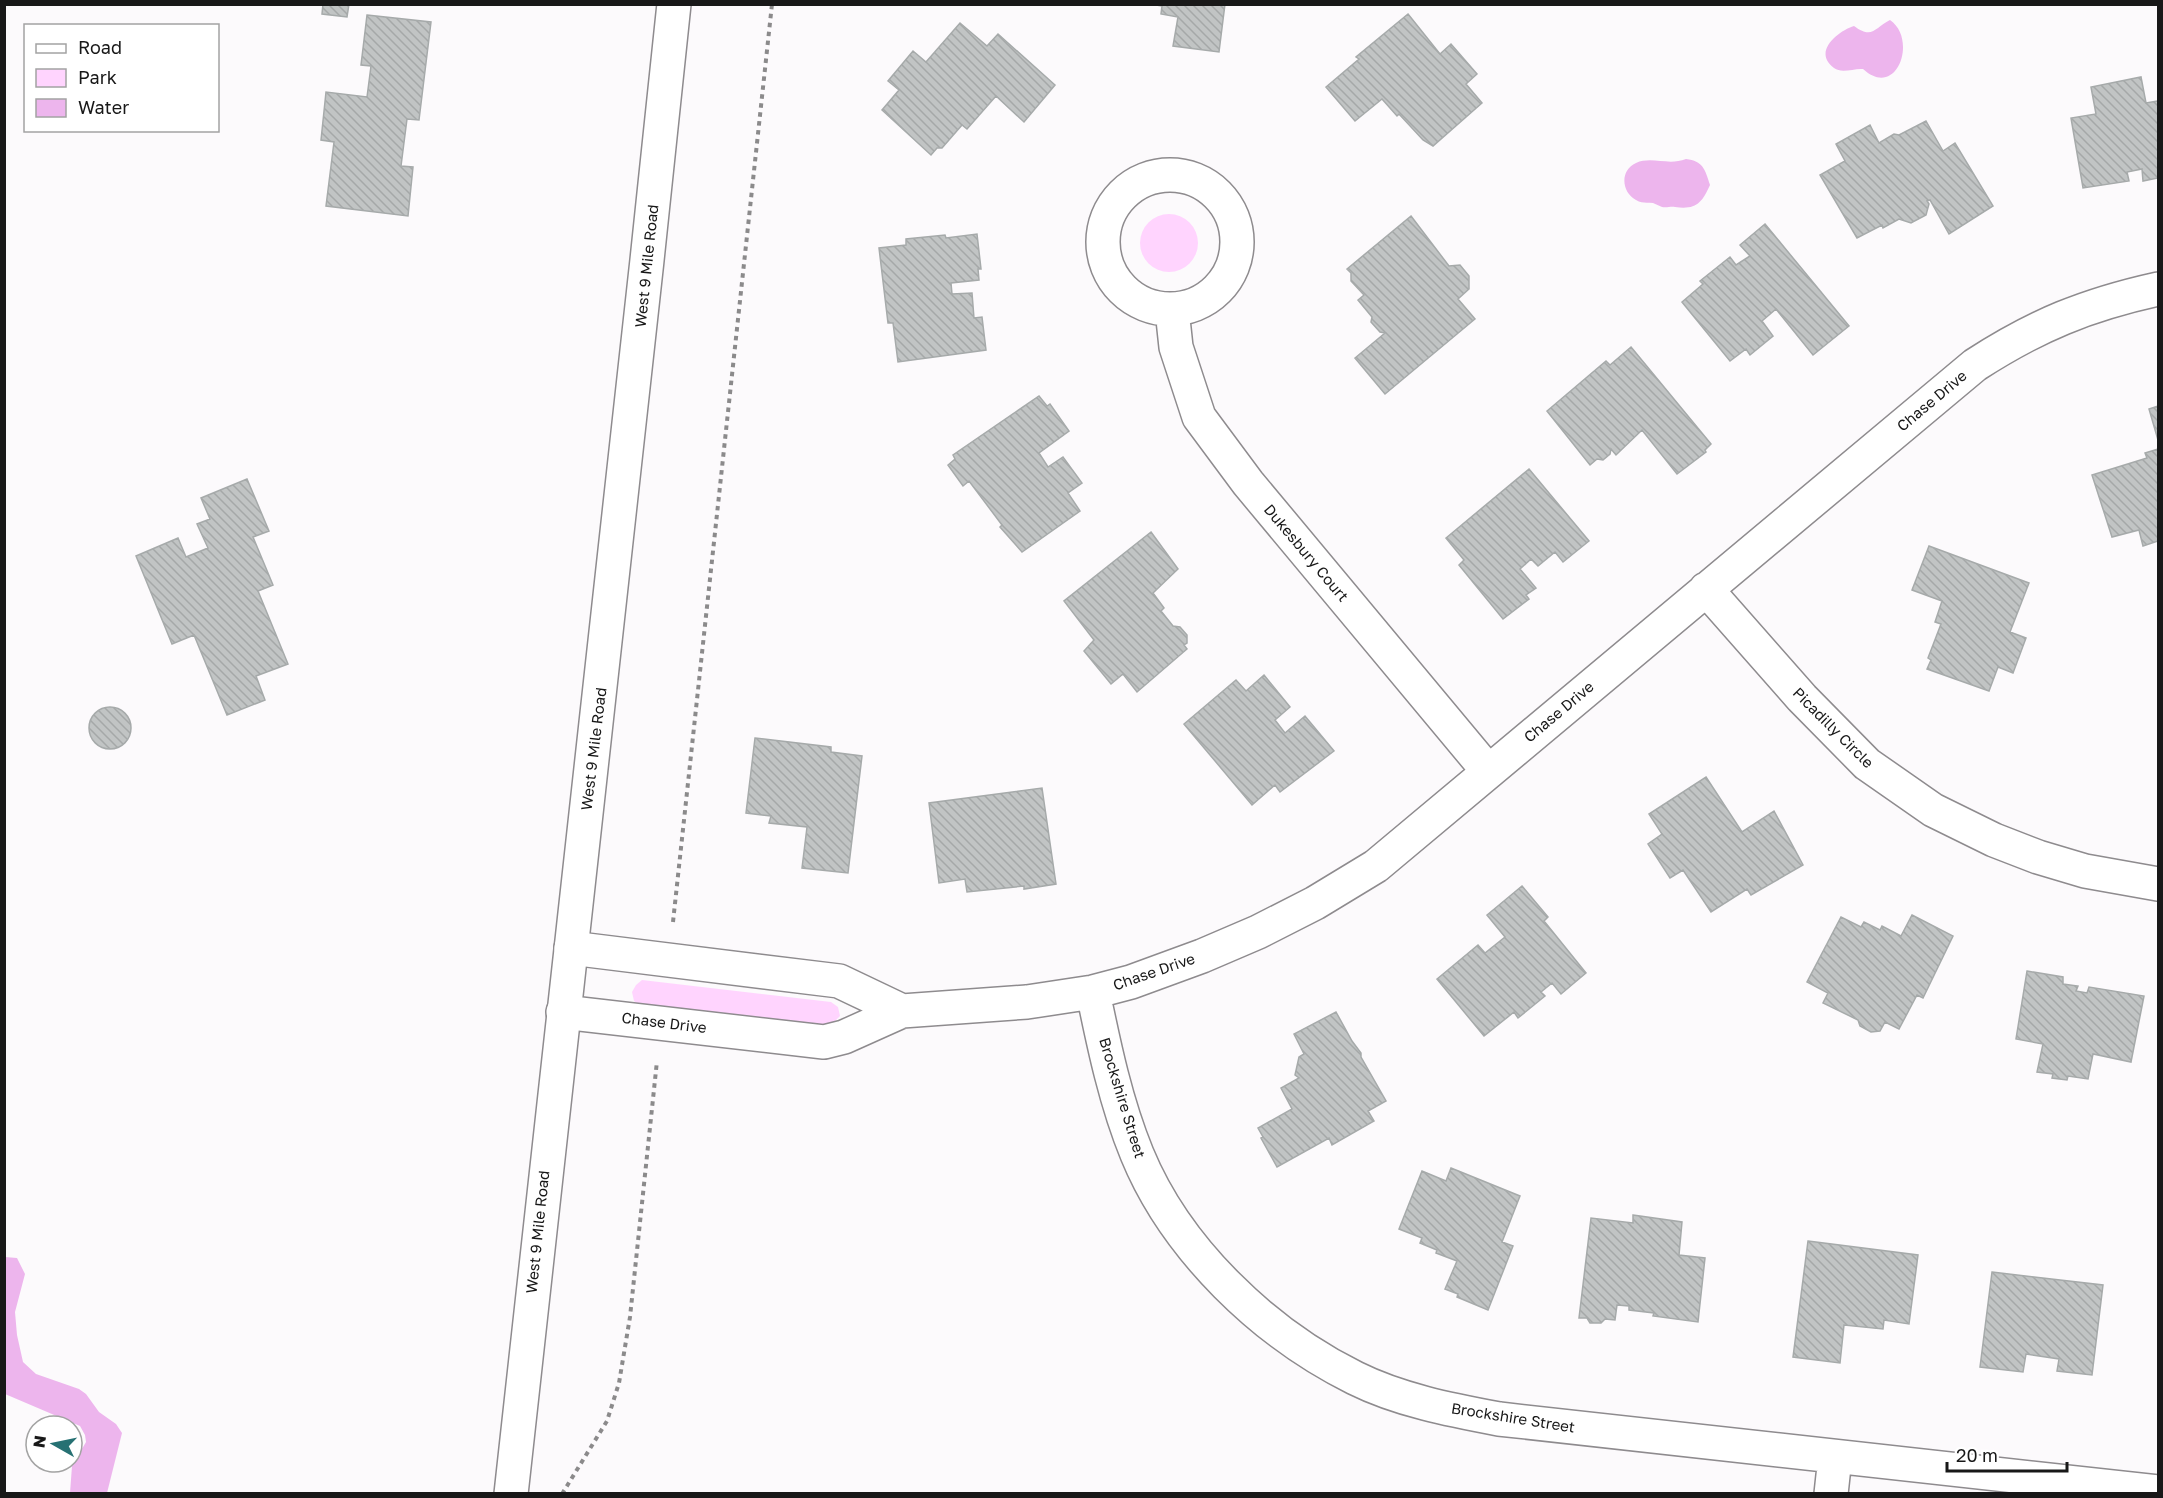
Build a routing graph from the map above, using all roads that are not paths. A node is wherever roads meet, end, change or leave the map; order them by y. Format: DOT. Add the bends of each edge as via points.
graph roads {
  1 [pos="674,4"];
  2 [pos="2158,289"];
  3 [pos="1172,310"];
  4 [pos="1706,589"];
  5 [pos="1488,771"];
  6 [pos="2158,884"];
  7 [pos="571,948"];
  8 [pos="1093,992"];
  9 [pos="902,1011"];
  10 [pos="563,1012"];
  11 [pos="1835,1457"];
  12 [pos="2158,1492"];
  13 [pos="511,1494"];
  14 [pos="1831,1494"];
  1 -- 7 [label="street, West 9 Mile Road"];
  2 -- 4 [label="street, Chase Drive" via="2094,305 2050,322 1975,365"];
  3 -- 3 [label="street" via="1211,296 1225,281 1238,243 1227,205 1213,190 1177,174 1156,175 1136,183 1118,198 1107,217 1102,239 1104,261 1114,281 1130,297 1150,307"];
  3 -- 5 [label="street, Dukesbury Court" via="1176,347 1198,417 1248,483"];
  4 -- 5 [label="street, Chase Drive"];
  4 -- 6 [label="street, Picadilly Circle" via="1802,698 1867,764 1934,810 2038,857 2085,871"];
  5 -- 8 [label="street, Chase Drive" via="1376,866 1315,903 1202,956"];
  7 -- 9 [label="street, Chase Drive" via="839,981"];
  7 -- 10 [label="street, West 9 Mile Road"];
  8 -- 9 [label="street, Chase Drive" via="1027,1002"];
  8 -- 11 [label="street, Brockshire Street" via="1126,1122 1137,1155 1162,1205 1193,1249 1229,1287 1275,1327 1323,1360 1387,1391 1449,1409 1522,1422"];
  9 -- 10 [label="street, Chase Drive" via="824,1042"];
  10 -- 13 [label="street, West 9 Mile Road"];
  11 -- 12 [label="street, Brockshire Street"];
  11 -- 14 [label="street"];
}
